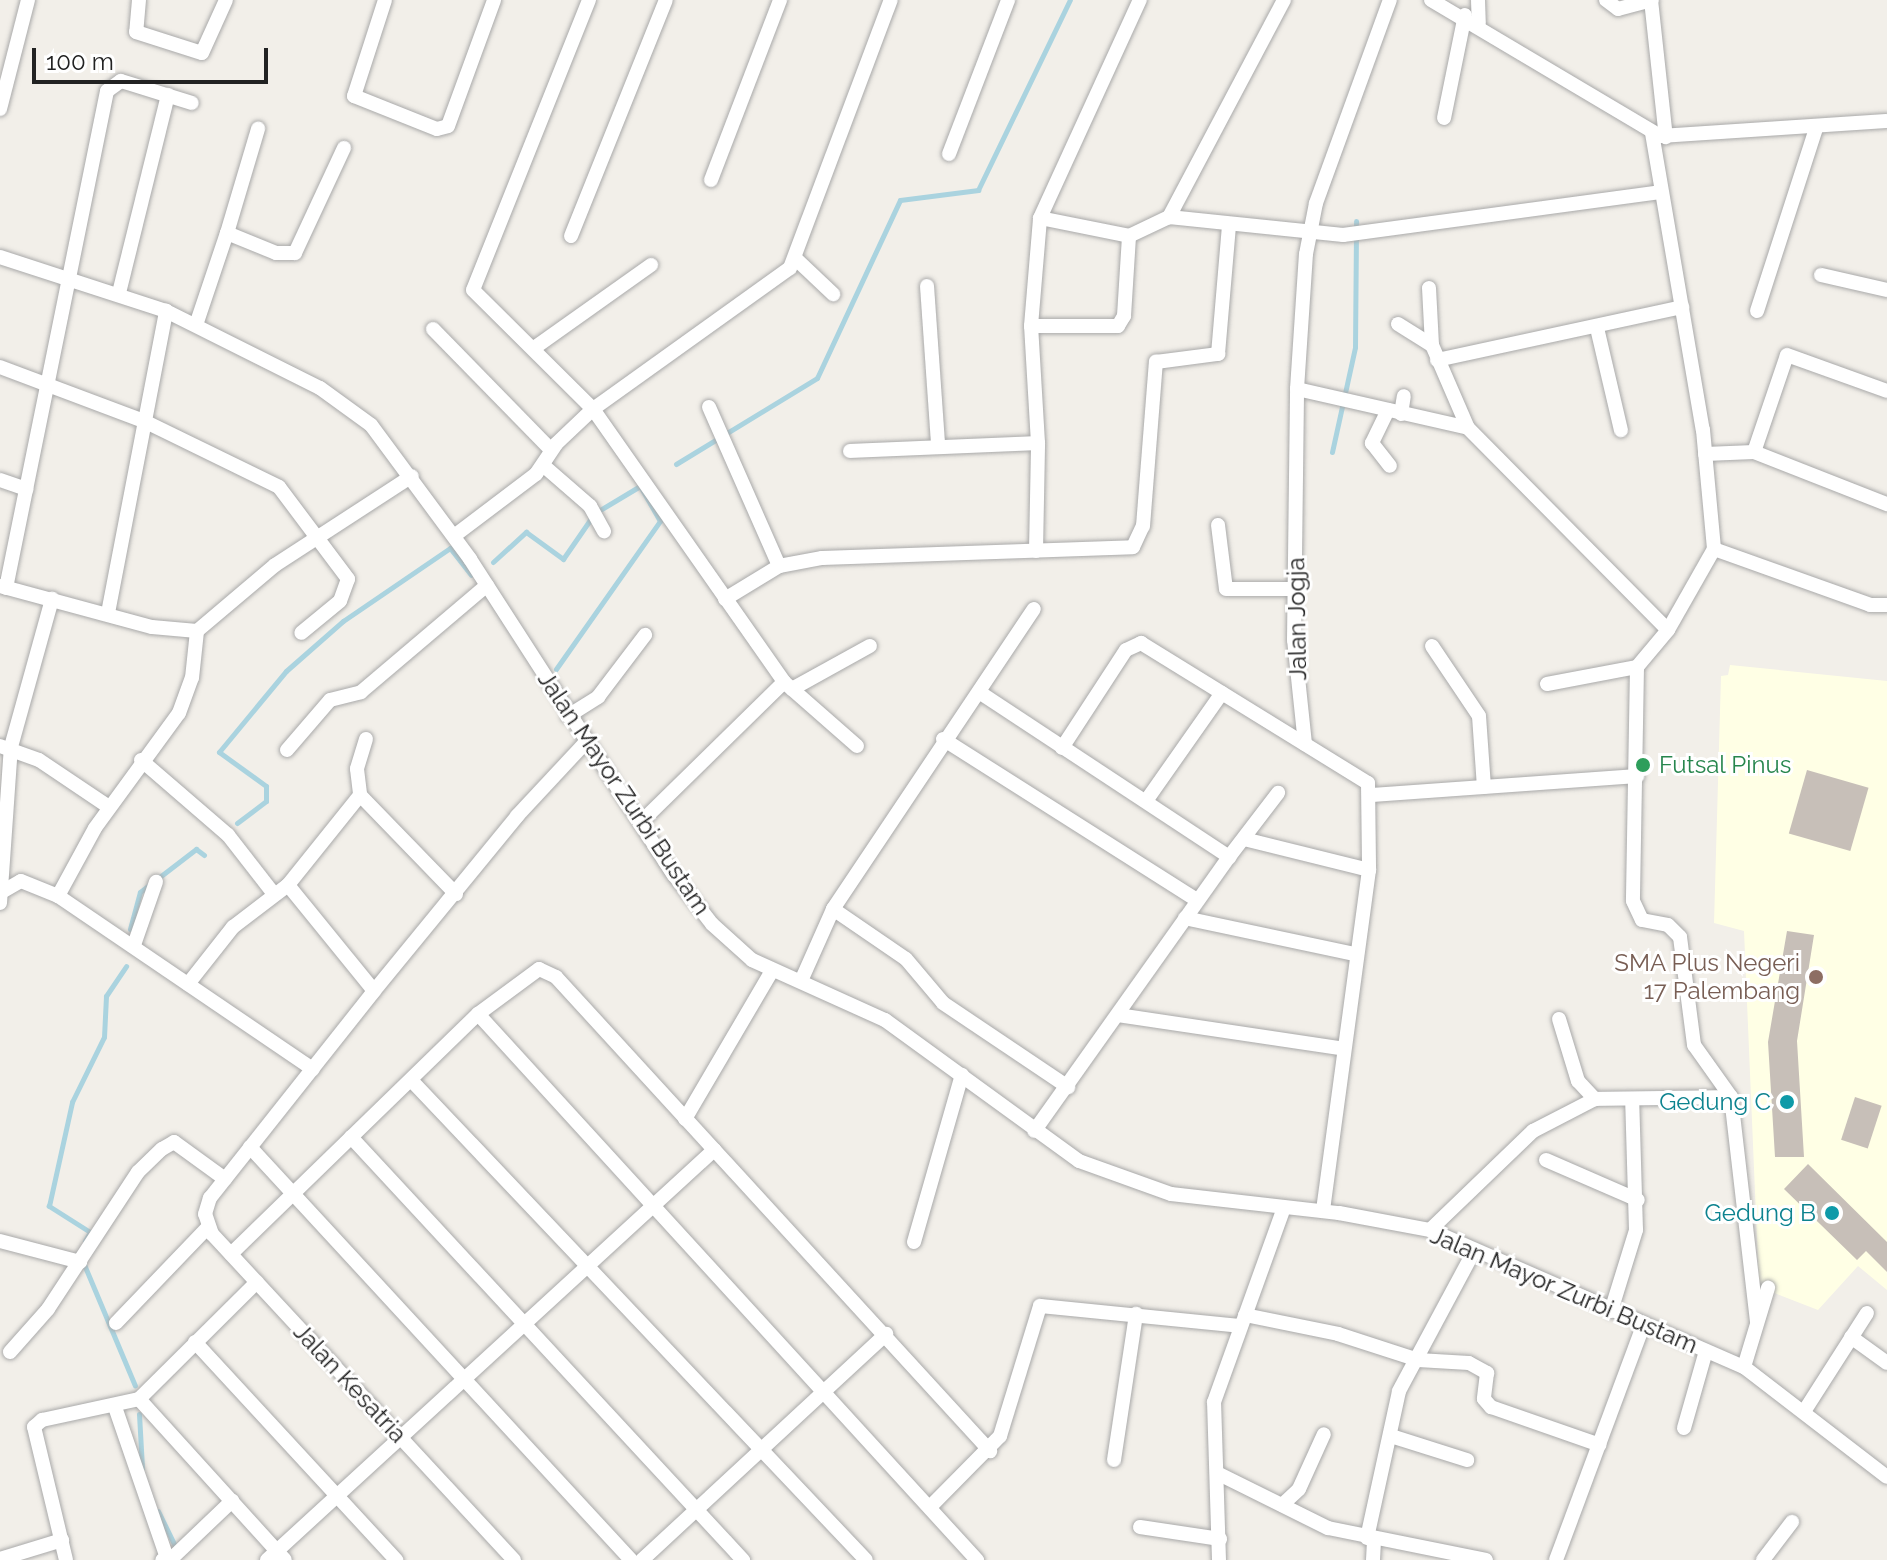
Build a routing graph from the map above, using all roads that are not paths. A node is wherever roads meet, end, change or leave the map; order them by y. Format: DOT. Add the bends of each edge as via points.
graph roads {
  1 [pos="139,0"];
  2 [pos="226,0"];
  3 [pos="385,0"];
  4 [pos="494,0"];
  5 [pos="589,0"];
  6 [pos="666,0"];
  7 [pos="780,0"];
  8 [pos="891,0"];
  9 [pos="1008,0"];
  10 [pos="1140,0"];
  11 [pos="1284,0"];
  12 [pos="1390,0"];
  13 [pos="1431,0"];
  14 [pos="1478,0"];
  15 [pos="1606,0"];
  16 [pos="1652,0"];
  17 [pos="25,1"];
  18 [pos="1465,15"];
  19 [pos="1479,23"];
  20 [pos="6,57"];
  21 [pos="168,95"];
  22 [pos="192,103"];
  23 [pos="0,109"];
  24 [pos="1444,118"];
  25 [pos="1887,121"];
  26 [pos="1816,128"];
  27 [pos="258,129"];
  28 [pos="1659,135"];
  29 [pos="344,148"];
  30 [pos="949,154"];
  31 [pos="711,180"];
  32 [pos="1660,192"];
  33 [pos="1169,217"];
  34 [pos="1040,218"];
  35 [pos="1229,226"];
  36 [pos="227,233"];
  37 [pos="1309,233"];
  38 [pos="571,236"];
  39 [pos="1129,236"];
  40 [pos="0,257"];
  41 [pos="797,260"];
  42 [pos="651,265"];
  43 [pos="1821,275"];
  44 [pos="65,277"];
  45 [pos="927,286"];
  46 [pos="1429,288"];
  47 [pos="1887,290"];
  48 [pos="119,293"];
  49 [pos="833,294"];
  50 [pos="1682,307"];
  51 [pos="166,311"];
  52 [pos="1757,311"];
  53 [pos="1398,324"];
  54 [pos="196,325"];
  55 [pos="1031,326"];
  56 [pos="1597,328"];
  57 [pos="433,329"];
  58 [pos="1432,345"];
  59 [pos="537,346"];
  60 [pos="1437,360"];
  61 [pos="0,367"];
  62 [pos="48,382"];
  63 [pos="1297,389"];
  64 [pos="1887,391"];
  65 [pos="1404,396"];
  66 [pos="709,407"];
  67 [pos="593,409"];
  68 [pos="1394,412"];
  69 [pos="146,422"];
  70 [pos="1468,428"];
  71 [pos="1621,430"];
  72 [pos="1038,443"];
  73 [pos="938,444"];
  74 [pos="551,450"];
  75 [pos="850,451"];
  76 [pos="1754,452"];
  77 [pos="1705,454"];
  78 [pos="544,466"];
  79 [pos="1390,466"];
  80 [pos="412,476"];
  81 [pos="0,480"];
  82 [pos="26,489"];
  83 [pos="1887,504"];
  84 [pos="1218,525"];
  85 [pos="604,531"];
  86 [pos="454,536"];
  87 [pos="322,537"];
  88 [pos="1714,549"];
  89 [pos="1036,551"];
  90 [pos="779,566"];
  91 [pos="487,585"];
  92 [pos="3,587"];
  93 [pos="1296,589"];
  94 [pos="52,599"];
  95 [pos="725,599"];
  96 [pos="1887,605"];
  97 [pos="1034,609"];
  98 [pos="108,613"];
  99 [pos="1668,630"];
  100 [pos="197,631"];
  101 [pos="301,633"];
  102 [pos="645,635"];
  103 [pos="870,646"];
  104 [pos="1432,646"];
  105 [pos="1637,667"];
  106 [pos="1547,684"];
  107 [pos="788,685"];
  108 [pos="979,692"];
  109 [pos="1222,693"];
  110 [pos="568,716"];
  111 [pos="366,739"];
  112 [pos="943,739"];
  113 [pos="587,741"];
  114 [pos="1305,744"];
  115 [pos="857,746"];
  116 [pos="6,747"];
  117 [pos="1062,748"];
  118 [pos="287,750"];
  119 [pos="141,760"];
  120 [pos="1637,776"];
  121 [pos="1484,787"];
  122 [pos="1278,793"];
  123 [pos="360,795"];
  124 [pos="1372,795"];
  125 [pos="1146,801"];
  126 [pos="109,807"];
  127 [pos="641,822"];
  128 [pos="1244,839"];
  129 [pos="1229,857"];
  130 [pos="1369,870"];
  131 [pos="156,882"];
  132 [pos="288,885"];
  133 [pos="274,894"];
  134 [pos="456,894"];
  135 [pos="0,896"];
  136 [pos="58,896"];
  137 [pos="1197,900"];
  138 [pos="833,909"];
  139 [pos="1185,918"];
  140 [pos="134,945"];
  141 [pos="1355,954"];
  142 [pos="772,971"];
  143 [pos="801,981"];
  144 [pos="188,984"];
  145 [pos="374,991"];
  146 [pos="478,1014"];
  147 [pos="1118,1015"];
  148 [pos="1559,1019"];
  149 [pos="1340,1048"];
  150 [pos="313,1069"];
  151 [pos="962,1075"];
  152 [pos="411,1080"];
  153 [pos="1068,1087"];
  154 [pos="1731,1097"];
  155 [pos="1595,1099"];
  156 [pos="1632,1099"];
  157 [pos="685,1119"];
  158 [pos="1034,1131"];
  159 [pos="351,1137"];
  160 [pos="250,1147"];
  161 [pos="714,1150"];
  162 [pos="1546,1160"];
  163 [pos="225,1179"];
  164 [pos="291,1194"];
  165 [pos="1638,1200"];
  166 [pos="651,1206"];
  167 [pos="1284,1208"];
  168 [pos="1323,1211"];
  169 [pos="208,1227"];
  170 [pos="1430,1230"];
  171 [pos="0,1241"];
  172 [pos="914,1242"];
  173 [pos="1474,1251"];
  174 [pos="231,1254"];
  175 [pos="80,1262"];
  176 [pos="590,1265"];
  177 [pos="257,1282"];
  178 [pos="1768,1288"];
  179 [pos="1611,1311"];
  180 [pos="1867,1313"];
  181 [pos="1136,1314"];
  182 [pos="1242,1321"];
  183 [pos="522,1322"];
  184 [pos="116,1323"];
  185 [pos="1757,1323"];
  186 [pos="1644,1324"];
  187 [pos="886,1334"];
  188 [pos="1851,1337"];
  189 [pos="195,1342"];
  190 [pos="1706,1351"];
  191 [pos="10,1352"];
  192 [pos="1418,1360"];
  193 [pos="1887,1363"];
  194 [pos="1744,1367"];
  195 [pos="460,1380"];
  196 [pos="823,1391"];
  197 [pos="139,1399"];
  198 [pos="115,1407"];
  199 [pos="1805,1410"];
  200 [pos="1684,1428"];
  201 [pos="1324,1434"];
  202 [pos="400,1436"];
  203 [pos="1391,1436"];
  204 [pos="1600,1445"];
  205 [pos="760,1451"];
  206 [pos="990,1451"];
  207 [pos="1114,1460"];
  208 [pos="1467,1460"];
  209 [pos="1217,1473"];
  210 [pos="1887,1477"];
  211 [pos="336,1496"];
  212 [pos="232,1501"];
  213 [pos="1282,1505"];
  214 [pos="930,1507"];
  215 [pos="695,1510"];
  216 [pos="1792,1522"];
  217 [pos="1140,1527"];
  218 [pos="1220,1539"];
  219 [pos="1371,1539"];
  220 [pos="62,1540"];
  221 [pos="1421,1553"];
  222 [pos="276,1557"];
  223 [pos="0,1559"];
  224 [pos="166,1559"];
  225 [pos="66,1560"];
  226 [pos="396,1560"];
  227 [pos="514,1560"];
  228 [pos="631,1560"];
  229 [pos="642,1560"];
  230 [pos="743,1560"];
  231 [pos="866,1560"];
  232 [pos="977,1560"];
  233 [pos="1219,1560"];
  234 [pos="1373,1560"];
  235 [pos="1486,1560"];
  236 [pos="1556,1560"];
  237 [pos="1763,1560"];
  1 -- 2 [label="street" via="136,32 202,53"];
  3 -- 4 [label="street" via="354,96 437,129 448,126"];
  5 -- 59 [label="street" via="473,283 481,303"];
  6 -- 38 [label="street"];
  7 -- 31 [label="street"];
  8 -- 41 [label="street"];
  9 -- 30 [label="street"];
  10 -- 34 [label="street"];
  11 -- 33 [label="street"];
  12 -- 37 [label="street, Jalan Jogja"];
  13 -- 18 [label="street"];
  14 -- 19 [label="street"];
  15 -- 16 [label="street" via="1618,9"];
  16 -- 28 [label="street"];
  17 -- 20 [label="street"];
  18 -- 19 [label="street"];
  18 -- 24 [label="street"];
  19 -- 28 [label="street"];
  20 -- 23 [label="street"];
  21 -- 22 [label="street"];
  21 -- 44 [label="street" via="121,81 110,85"];
  21 -- 48 [label="street"];
  25 -- 26 [label="street"];
  26 -- 28 [label="street"];
  26 -- 52 [label="street"];
  27 -- 36 [label="street"];
  28 -- 32 [label="street"];
  29 -- 36 [label="street" via="295,253 276,253"];
  32 -- 37 [label="street" via="1379,232"];
  32 -- 50 [label="street"];
  33 -- 35 [label="street"];
  33 -- 39 [label="street"];
  34 -- 39 [label="street"];
  34 -- 55 [label="street"];
  35 -- 37 [label="street"];
  35 -- 89 [label="street" via="1218,354 1156,362 1138,541 1120,551"];
  36 -- 54 [label="street"];
  37 -- 63 [label="street, Jalan Jogja"];
  39 -- 55 [label="street" via="1124,316 1118,326"];
  40 -- 44 [label="street, Jalan Mayor Zurbi Bustam"];
  41 -- 49 [label="street"];
  41 -- 67 [label="street"];
  42 -- 59 [label="street"];
  43 -- 47 [label="street"];
  44 -- 48 [label="street, Jalan Mayor Zurbi Bustam"];
  44 -- 62 [label="street"];
  45 -- 73 [label="street"];
  46 -- 58 [label="street"];
  48 -- 51 [label="street, Jalan Mayor Zurbi Bustam"];
  50 -- 56 [label="street"];
  50 -- 77 [label="street"];
  51 -- 54 [label="street, Jalan Mayor Zurbi Bustam"];
  51 -- 69 [label="street"];
  53 -- 58 [label="street"];
  54 -- 80 [label="street, Jalan Mayor Zurbi Bustam" via="344,404 371,425"];
  55 -- 72 [label="street"];
  56 -- 60 [label="street"];
  56 -- 71 [label="street"];
  57 -- 74 [label="street"];
  58 -- 60 [label="street"];
  59 -- 67 [label="street"];
  60 -- 70 [label="street"];
  61 -- 62 [label="street"];
  62 -- 69 [label="street"];
  62 -- 82 [label="street"];
  63 -- 68 [label="street"];
  63 -- 93 [label="street, Jalan Jogja"];
  64 -- 76 [label="street" via="1787,355"];
  65 -- 68 [label="street"];
  66 -- 90 [label="street" via="730,444"];
  67 -- 74 [label="street"];
  67 -- 95 [label="street"];
  68 -- 70 [label="street"];
  68 -- 79 [label="street" via="1372,443"];
  69 -- 87 [label="street" via="265,477"];
  69 -- 98 [label="street"];
  70 -- 99 [label="street"];
  72 -- 73 [label="street"];
  72 -- 89 [label="street"];
  73 -- 75 [label="street"];
  74 -- 78 [label="street"];
  76 -- 77 [label="street"];
  76 -- 83 [label="street"];
  77 -- 88 [label="street"];
  78 -- 85 [label="street" via="590,506"];
  78 -- 86 [label="street"];
  80 -- 86 [label="street, Jalan Mayor Zurbi Bustam"];
  80 -- 87 [label="street"];
  81 -- 82 [label="street"];
  82 -- 92 [label="street"];
  84 -- 93 [label="street" via="1226,589"];
  86 -- 91 [label="street, Jalan Mayor Zurbi Bustam"];
  87 -- 100 [label="street" via="275,565"];
  87 -- 101 [label="street" via="349,584 340,601"];
  88 -- 96 [label="street" via="1870,605"];
  88 -- 99 [label="street"];
  89 -- 90 [label="street" via="822,558"];
  90 -- 95 [label="street"];
  91 -- 110 [label="street, Jalan Mayor Zurbi Bustam"];
  91 -- 118 [label="street" via="361,692 330,700"];
  92 -- 94 [label="street"];
  93 -- 114 [label="street, Jalan Jogja" via="1294,640"];
  94 -- 98 [label="street"];
  94 -- 116 [label="street"];
  95 -- 107 [label="street"];
  97 -- 108 [label="street"];
  98 -- 100 [label="street"];
  99 -- 105 [label="street"];
  100 -- 119 [label="street" via="187,695"];
  102 -- 110 [label="street" via="598,697"];
  103 -- 107 [label="street"];
  104 -- 121 [label="street" via="1479,716"];
  105 -- 106 [label="street"];
  105 -- 120 [label="street"];
  107 -- 115 [label="street"];
  107 -- 127 [label="street"];
  108 -- 112 [label="street"];
  108 -- 117 [label="street"];
  109 -- 114 [label="street"];
  109 -- 117 [label="street" via="1135,643"];
  109 -- 125 [label="street"];
  110 -- 113 [label="street, Jalan Mayor Zurbi Bustam"];
  111 -- 123 [label="street" via="357,769"];
  112 -- 137 [label="street"];
  112 -- 138 [label="street"];
  113 -- 127 [label="street, Jalan Mayor Zurbi Bustam"];
  113 -- 134 [label="street" via="517,816"];
  114 -- 124 [label="street" via="1358,773"];
  116 -- 126 [label="street"];
  116 -- 135 [label="street"];
  117 -- 125 [label="street"];
  119 -- 126 [label="street"];
  119 -- 133 [label="street" via="228,835"];
  120 -- 121 [label="street"];
  120 -- 154 [label="street" via="1635,912 1680,937 1694,1045"];
  121 -- 124 [label="street"];
  122 -- 128 [label="street"];
  123 -- 132 [label="street"];
  123 -- 134 [label="street"];
  124 -- 130 [label="street"];
  125 -- 129 [label="street"];
  126 -- 136 [label="street"];
  127 -- 142 [label="street, Jalan Mayor Zurbi Bustam" via="712,924"];
  128 -- 129 [label="street"];
  128 -- 130 [label="street"];
  129 -- 137 [label="street"];
  130 -- 141 [label="street"];
  131 -- 140 [label="street"];
  132 -- 133 [label="street"];
  132 -- 145 [label="street"];
  133 -- 144 [label="street" via="233,927"];
  134 -- 145 [label="street"];
  135 -- 136 [label="street" via="21,881"];
  136 -- 140 [label="street"];
  137 -- 139 [label="street"];
  138 -- 143 [label="street"];
  138 -- 153 [label="street" via="906,959 943,1003"];
  139 -- 141 [label="street"];
  139 -- 147 [label="street"];
  140 -- 144 [label="street"];
  141 -- 149 [label="street"];
  142 -- 143 [label="street, Jalan Mayor Zurbi Bustam"];
  142 -- 157 [label="street"];
  143 -- 151 [label="street, Jalan Mayor Zurbi Bustam" via="885,1020"];
  144 -- 150 [label="street"];
  145 -- 150 [label="street"];
  146 -- 152 [label="street"];
  146 -- 157 [label="street" via="526,973 548,972"];
  146 -- 166 [label="street"];
  147 -- 149 [label="street"];
  147 -- 153 [label="street"];
  148 -- 155 [label="street" via="1578,1081"];
  149 -- 168 [label="street"];
  150 -- 160 [label="street"];
  151 -- 158 [label="street, Jalan Mayor Zurbi Bustam"];
  151 -- 172 [label="street"];
  152 -- 159 [label="street"];
  152 -- 176 [label="street"];
  153 -- 158 [label="street"];
  154 -- 156 [label="street"];
  154 -- 185 [label="street"];
  155 -- 156 [label="street"];
  155 -- 170 [label="street" via="1533,1131"];
  156 -- 165 [label="street"];
  157 -- 161 [label="street"];
  158 -- 167 [label="street, Jalan Mayor Zurbi Bustam" via="1079,1161 1136,1184"];
  159 -- 164 [label="street"];
  159 -- 183 [label="street"];
  160 -- 163 [label="street"];
  160 -- 164 [label="street"];
  161 -- 166 [label="street"];
  161 -- 187 [label="street"];
  162 -- 165 [label="street"];
  163 -- 169 [label="street" via="210,1198"];
  163 -- 175 [label="street" via="174,1142 138,1172"];
  164 -- 174 [label="street"];
  164 -- 195 [label="street"];
  165 -- 179 [label="street" via="1631,1251"];
  166 -- 176 [label="street"];
  166 -- 196 [label="street"];
  167 -- 168 [label="street, Jalan Mayor Zurbi Bustam"];
  167 -- 182 [label="street"];
  168 -- 170 [label="street, Jalan Mayor Zurbi Bustam"];
  169 -- 174 [label="street, Jalan Kesatria"];
  169 -- 184 [label="street"];
  170 -- 173 [label="street, Jalan Mayor Zurbi Bustam"];
  171 -- 175 [label="street"];
  173 -- 179 [label="street, Jalan Mayor Zurbi Bustam"];
  173 -- 192 [label="street"];
  174 -- 177 [label="street, Jalan Kesatria"];
  175 -- 191 [label="street"];
  176 -- 183 [label="street"];
  176 -- 205 [label="street"];
  177 -- 189 [label="street"];
  177 -- 202 [label="street, Jalan Kesatria"];
  178 -- 185 [label="street"];
  179 -- 186 [label="street, Jalan Mayor Zurbi Bustam"];
  180 -- 188 [label="street"];
  181 -- 182 [label="street"];
  181 -- 206 [label="street" via="1040,1306 1009,1414"];
  181 -- 207 [label="street"];
  182 -- 192 [label="street" via="1338,1334"];
  182 -- 209 [label="street" via="1214,1402"];
  183 -- 195 [label="street"];
  183 -- 215 [label="street"];
  185 -- 194 [label="street"];
  186 -- 190 [label="street, Jalan Mayor Zurbi Bustam"];
  186 -- 204 [label="street"];
  187 -- 196 [label="street"];
  187 -- 206 [label="street"];
  188 -- 193 [label="street"];
  188 -- 199 [label="street"];
  189 -- 197 [label="street"];
  189 -- 211 [label="street"];
  190 -- 194 [label="street, Jalan Mayor Zurbi Bustam"];
  190 -- 200 [label="street"];
  192 -- 203 [label="street" via="1399,1391"];
  192 -- 204 [label="street" via="1475,1366 1487,1373 1484,1399 1491,1407"];
  194 -- 199 [label="street, Jalan Mayor Zurbi Bustam"];
  195 -- 202 [label="street"];
  195 -- 228 [label="street"];
  196 -- 205 [label="street"];
  196 -- 214 [label="street"];
  197 -- 198 [label="street"];
  197 -- 212 [label="street"];
  198 -- 220 [label="street" via="42,1420 34,1427"];
  198 -- 224 [label="street"];
  199 -- 210 [label="street, Jalan Mayor Zurbi Bustam"];
  201 -- 213 [label="street" via="1299,1489"];
  202 -- 211 [label="street"];
  202 -- 227 [label="street, Jalan Kesatria"];
  203 -- 208 [label="street"];
  203 -- 219 [label="street"];
  204 -- 236 [label="street"];
  205 -- 215 [label="street"];
  205 -- 231 [label="street"];
  206 -- 214 [label="street"];
  209 -- 213 [label="street"];
  209 -- 218 [label="street"];
  211 -- 222 [label="street"];
  211 -- 226 [label="street"];
  212 -- 222 [label="street"];
  212 -- 224 [label="street"];
  213 -- 219 [label="street"];
  214 -- 232 [label="street"];
  215 -- 229 [label="street"];
  215 -- 230 [label="street"];
  216 -- 237 [label="street"];
  217 -- 218 [label="street"];
  218 -- 233 [label="street"];
  219 -- 221 [label="street"];
  219 -- 234 [label="street"];
  220 -- 223 [label="street"];
  220 -- 225 [label="street"];
  221 -- 235 [label="street"];
}
